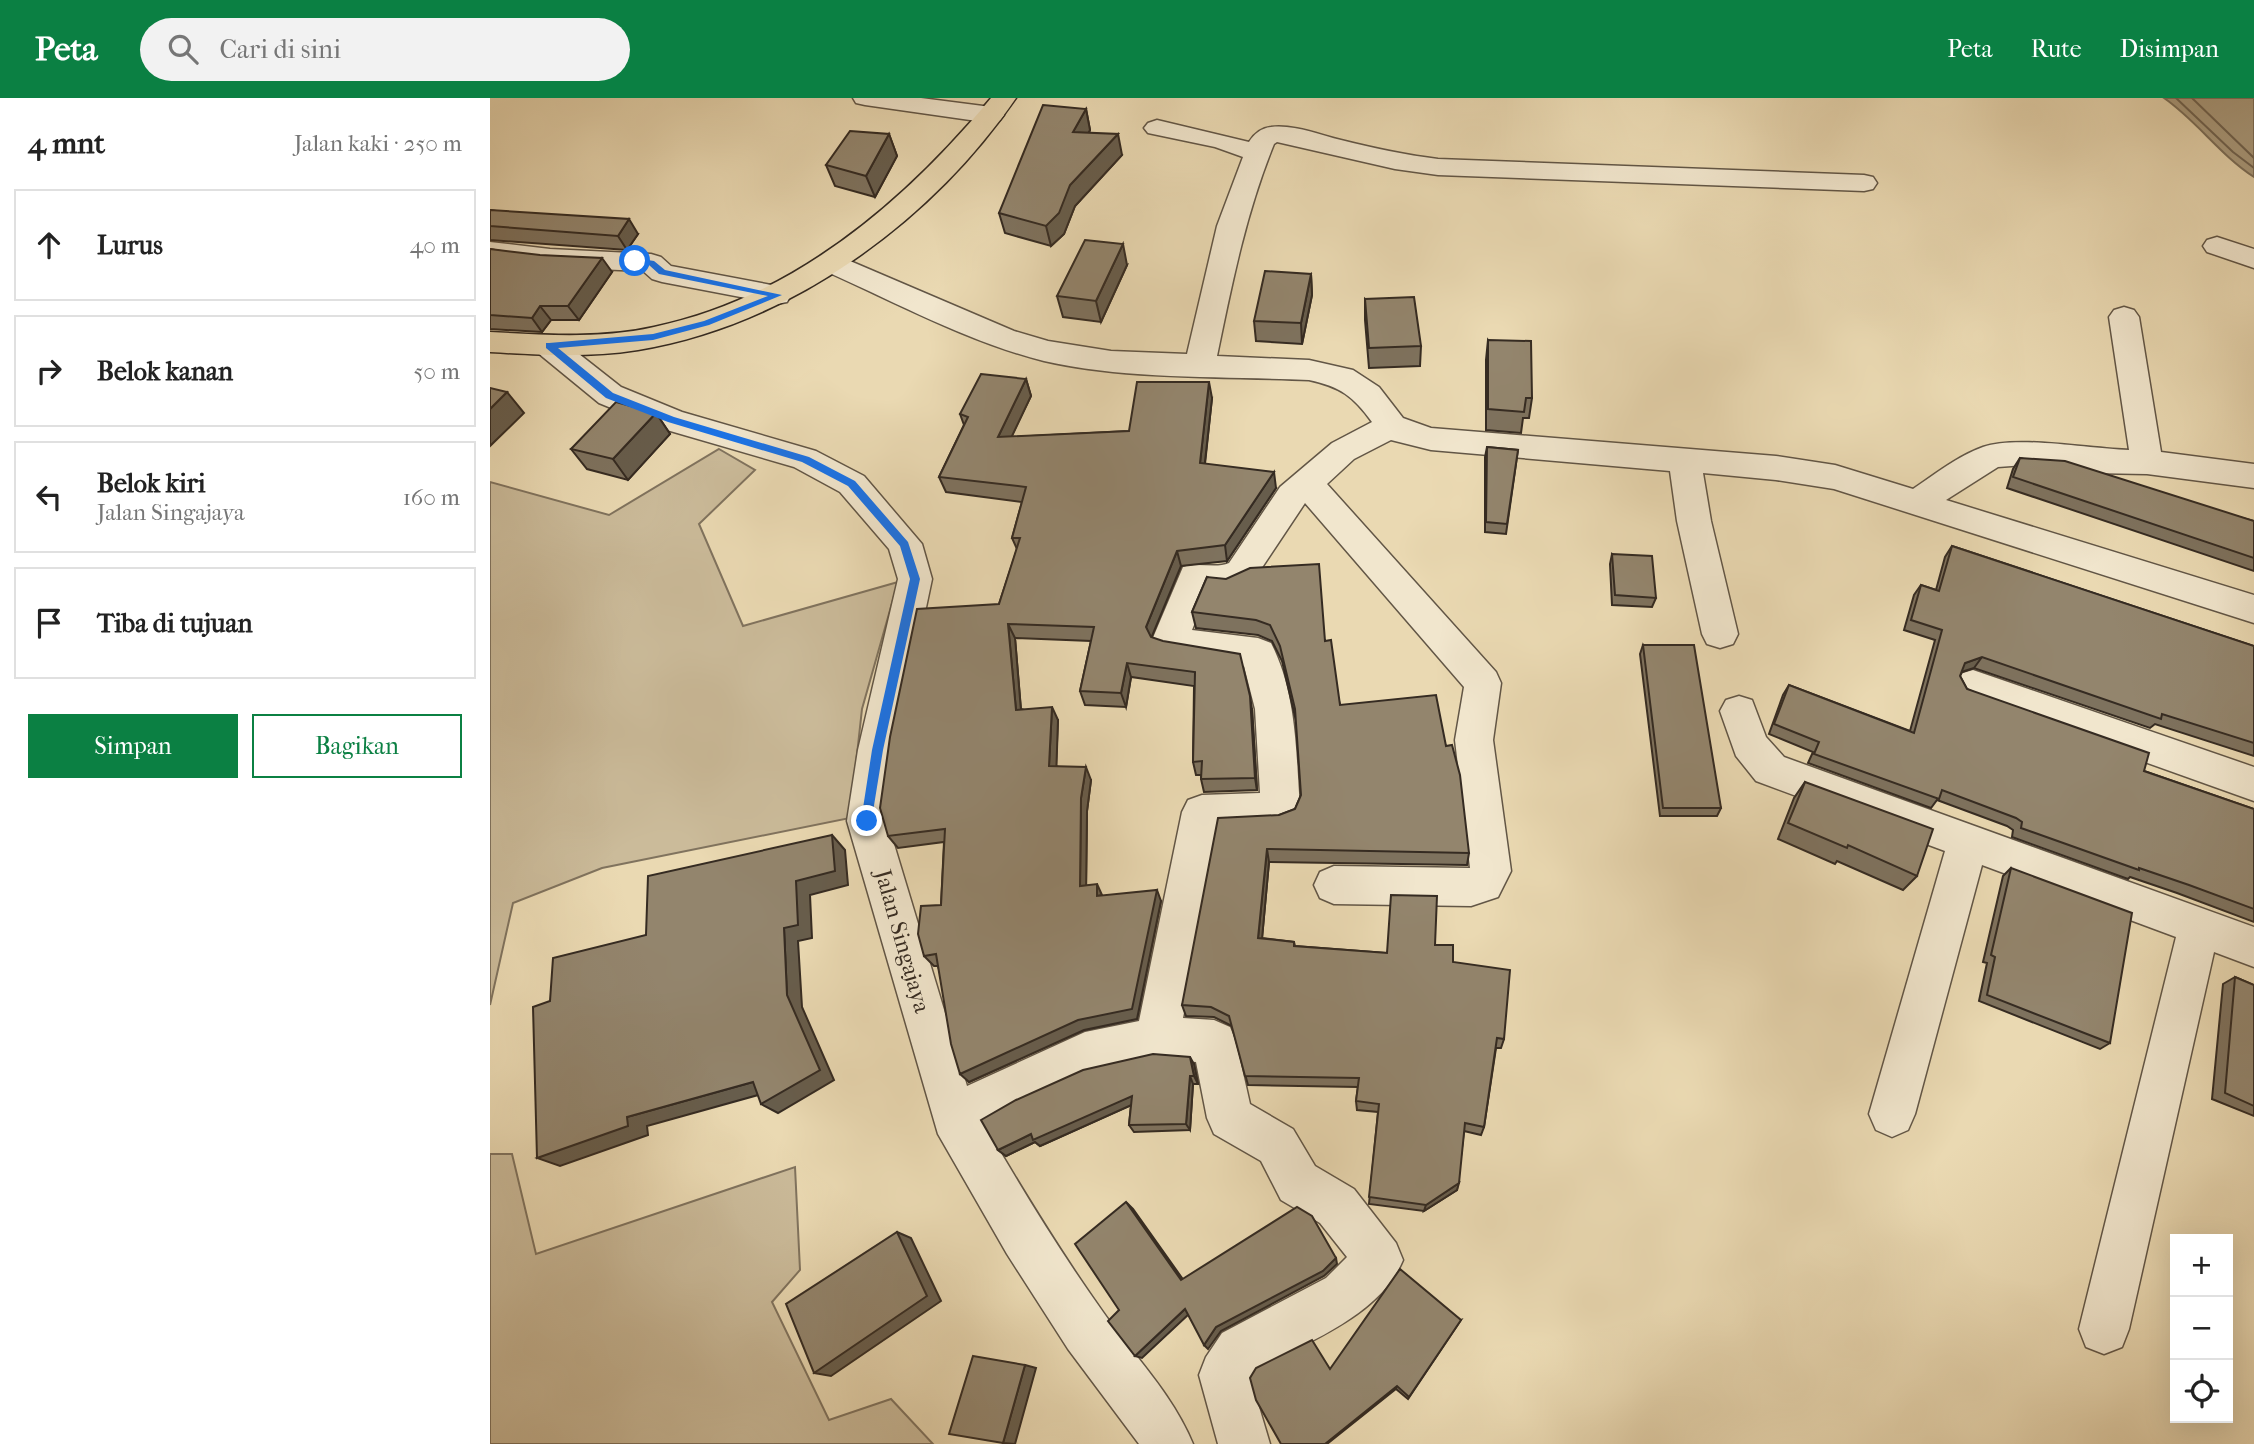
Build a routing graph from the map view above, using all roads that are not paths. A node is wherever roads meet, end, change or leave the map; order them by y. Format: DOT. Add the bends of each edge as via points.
graph roads {
  1 [pos="865,98"];
  2 [pos="997,107"];
  3 [pos="1157,128"];
  4 [pos="1257,153"];
  5 [pos="1864,183"];
  6 [pos="2217,246"];
  7 [pos="490,251"];
  8 [pos="2254,259"];
  9 [pos="833,264"];
  10 [pos="778,295"];
  11 [pos="2124,317"];
  12 [pos="490,342"];
  13 [pos="549,345"];
  14 [pos="1200,363"];
  15 [pos="1392,426"];
  16 [pos="1685,460"];
  17 [pos="2147,462"];
  18 [pos="2254,476"];
  19 [pos="1307,483"];
  20 [pos="1918,503"];
  21 [pos="2254,609"];
  22 [pos="1720,634"];
  23 [pos="1973,685"];
  24 [pos="1739,711"];
  25 [pos="2254,785"];
  26 [pos="1968,842"];
  27 [pos="1334,886"];
  28 [pos="2199,927"];
  29 [pos="2254,947"];
  30 [pos="1157,1038"];
  31 [pos="1892,1114"];
  32 [pos="954,1118"];
  33 [pos="2104,1329"];
  34 [pos="1167,1444"];
  35 [pos="1244,1444"];
  1 -- 2 [label="street"];
  2 -- 9 [label="main road" via="906,204"];
  3 -- 4 [label="street"];
  4 -- 5 [label="street" via="1263,140 1273,134 1438,167"];
  4 -- 14 [label="street" via="1231,226"];
  6 -- 8 [label="street"];
  7 -- 10 [label="street" via="651,263 662,272"];
  9 -- 10 [label="main road"];
  9 -- 14 [label="street" via="1003,338 1046,351 1111,361"];
  10 -- 13 [label="main road" via="706,323 653,337"];
  11 -- 17 [label="street"];
  12 -- 13 [label="main road"];
  13 -- 32 [label="street, Jalan Singajaya" via="610,396 805,459 852,484 905,544 915,579 877,750 867,821"];
  14 -- 15 [label="street" via="1309,370 1342,377 1368,394"];
  15 -- 16 [label="street" via="1431,439"];
  15 -- 19 [label="street" via="1343,451"];
  16 -- 20 [label="street" via="1835,477"];
  16 -- 22 [label="street"];
  17 -- 18 [label="street"];
  17 -- 20 [label="street" via="1992,456"];
  19 -- 27 [label="street" via="1483,683 1474,740 1491,871 1485,884"];
  19 -- 30 [label="street" via="1292,496 1241,572 1229,579 1195,576 1170,640 1258,653 1274,709 1280,809 1202,812"];
  20 -- 21 [label="street"];
  23 -- 25 [label="street"];
  24 -- 26 [label="street" via="1749,745 1770,769"];
  26 -- 28 [label="street"];
  26 -- 31 [label="street"];
  28 -- 29 [label="street"];
  28 -- 33 [label="street"];
  30 -- 32 [label="street" via="1085,1054"];
  30 -- 35 [label="street" via="1214,1042 1230,1118 1277,1145 1298,1182 1338,1206 1379,1260 1343,1295 1240,1351 1224,1375"];
  32 -- 34 [label="street, Jalan Singajaya" via="1031,1248"];
}
